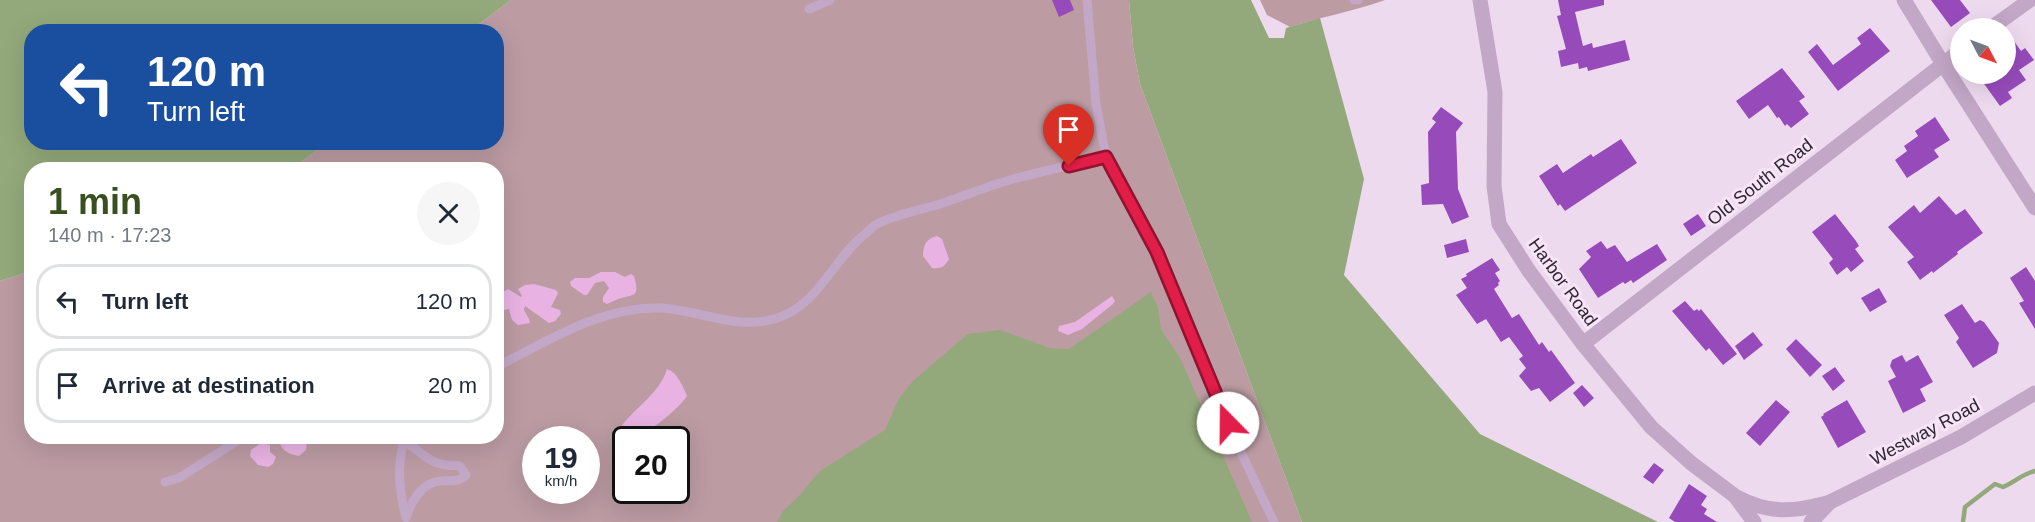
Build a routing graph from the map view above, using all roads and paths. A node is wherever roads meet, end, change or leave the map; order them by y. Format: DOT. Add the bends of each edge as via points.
graph roads {
  1 [pos="830,0"];
  2 [pos="1087,0"];
  3 [pos="1354,0"];
  4 [pos="1358,0"];
  5 [pos="1480,0"];
  6 [pos="1904,0"];
  7 [pos="2030,0"];
  8 [pos="809,9"];
  9 [pos="2005,18"];
  10 [pos="1950,58"];
  11 [pos="1942,64"];
  12 [pos="1106,157"];
  13 [pos="2035,208"];
  14 [pos="1583,344"];
  15 [pos="504,363"];
  16 [pos="2035,393"];
  17 [pos="232,444"];
  18 [pos="402,444"];
  19 [pos="410,444"];
  20 [pos="435,462"];
  21 [pos="165,482"];
  22 [pos="434,482"];
  23 [pos="1735,496"];
  24 [pos="1830,502"];
  25 [pos="407,520"];
  26 [pos="1274,522"];
  27 [pos="1754,522"];
  28 [pos="1811,522"];
  1 -- 8 [label="lane"];
  2 -- 12 [label="lane" via="1096,105"];
  3 -- 4 [label="lane"];
  5 -- 14 [label="street, Harbor Road" via="1495,92 1494,186 1499,224"];
  6 -- 11 [label="street"];
  7 -- 9 [label="street"];
  10 -- 11 [label="street, Old South Road"];
  11 -- 13 [label="street"];
  11 -- 14 [label="street, Old South Road"];
  12 -- 15 [label="lane" via="1011,180 878,223 851,244 810,298 776,319 758,323 675,309 638,309 584,323"];
  12 -- 26 [label="lane" via="1157,252 1236,442"];
  14 -- 23 [label="street, Harbor Road" via="1651,427"];
  16 -- 24 [label="street, Westway Road" via="1961,437"];
  17 -- 21 [label="lane" via="179,478"];
  18 -- 25 [label="lane" via="399,477"];
  19 -- 20 [label="lane"];
  20 -- 22 [label="lane"];
  20 -- 22 [label="lane" via="460,466 466,475 456,482"];
  22 -- 25 [label="lane" via="409,505"];
  23 -- 24 [label="street, Westway Road" via="1753,506 1784,512"];
  23 -- 27 [label="street, Harbor Road"];
  24 -- 28 [label="street, Westway Road"];
}
